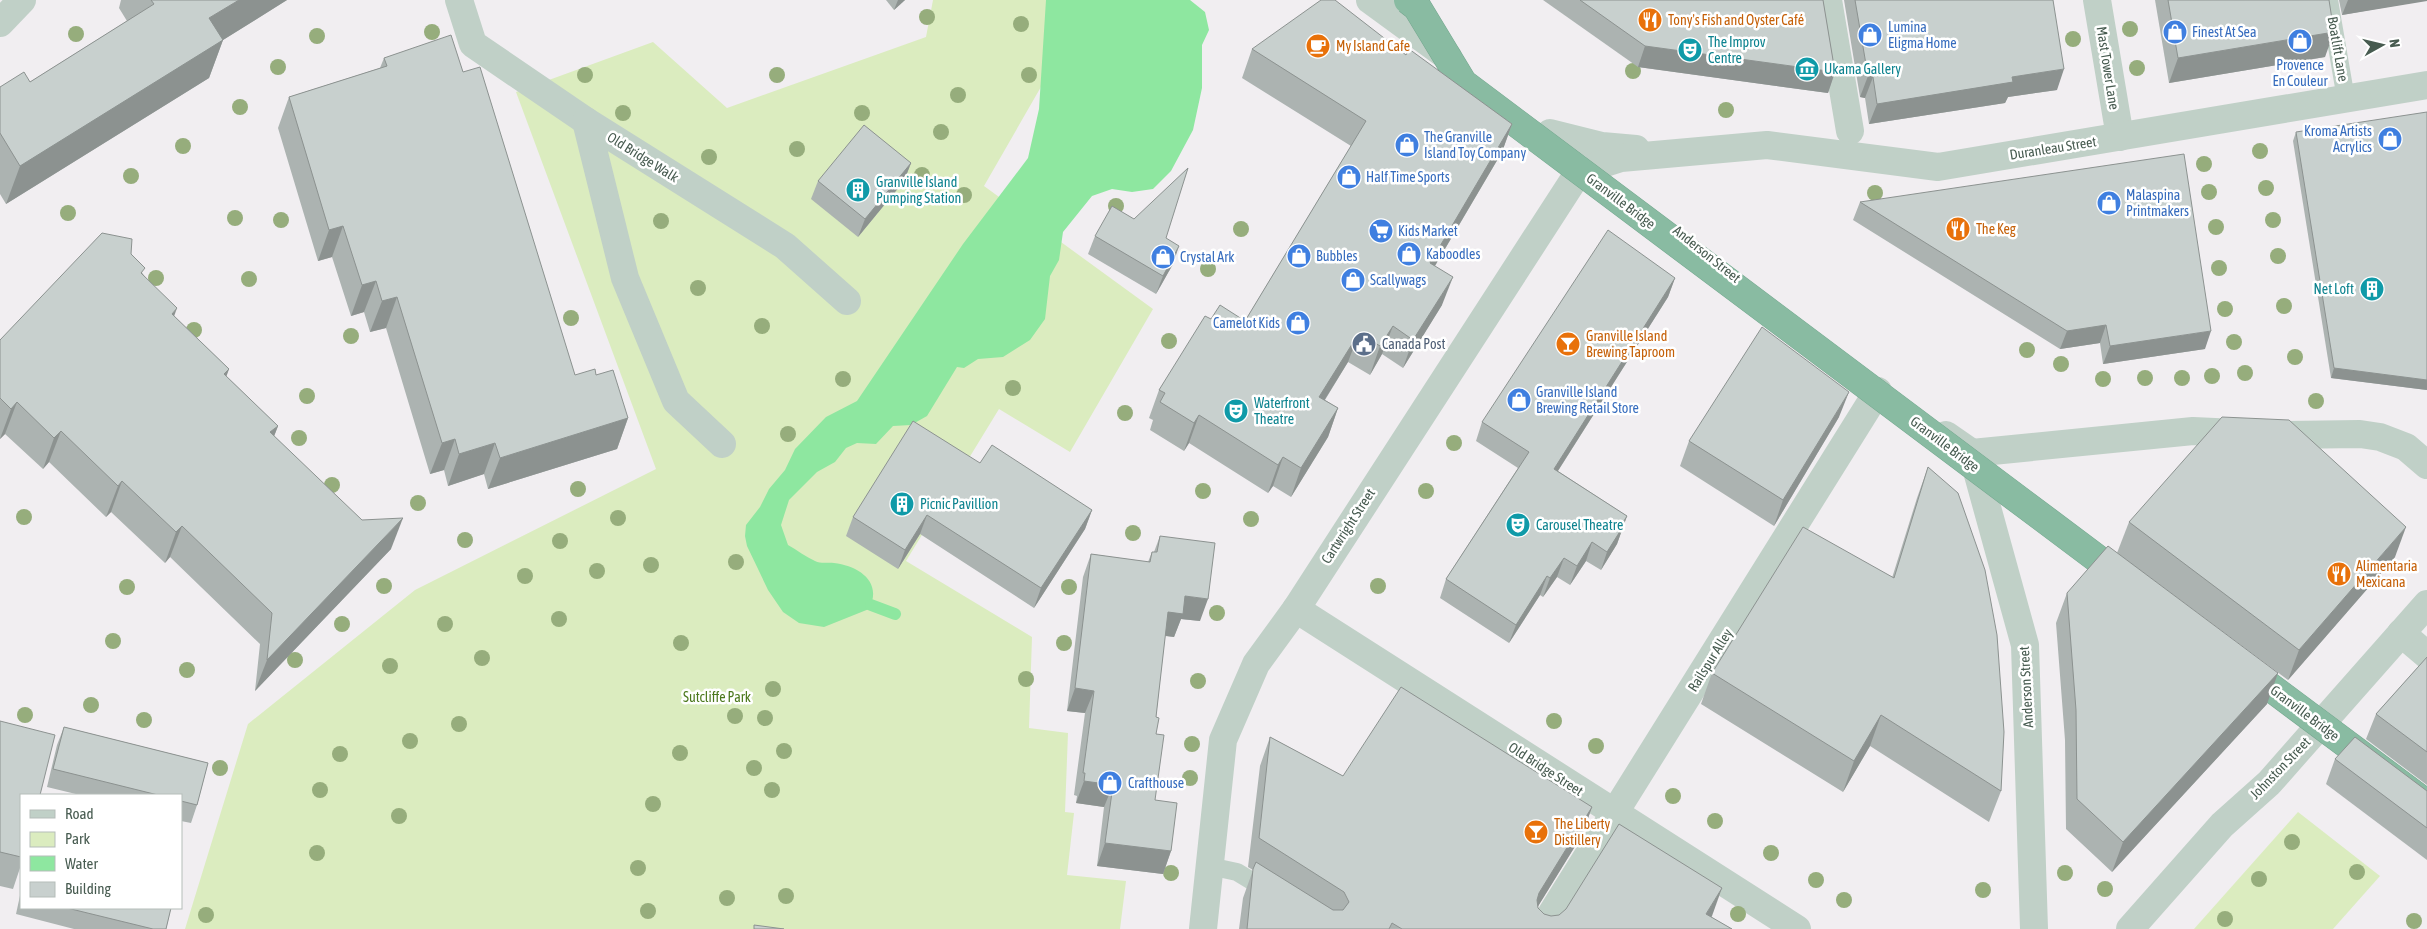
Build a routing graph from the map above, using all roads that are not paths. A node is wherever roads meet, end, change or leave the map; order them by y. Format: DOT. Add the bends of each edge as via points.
graph roads {
  1 [pos="22,0"];
  2 [pos="459,0"];
  3 [pos="1370,0"];
  4 [pos="1408,0"];
  5 [pos="1828,0"];
  6 [pos="2097,0"];
  7 [pos="2329,0"];
  8 [pos="0,23"];
  9 [pos="2427,85"];
  10 [pos="2346,99"];
  11 [pos="586,121"];
  12 [pos="1850,130"];
  13 [pos="2120,137"];
  14 [pos="1559,140"];
  15 [pos="1677,153"];
  16 [pos="1596,166"];
  17 [pos="1573,182"];
  18 [pos="847,301"];
  19 [pos="1878,391"];
  20 [pos="722,444"];
  21 [pos="1972,453"];
  22 [pos="2427,464"];
  23 [pos="2143,593"];
  24 [pos="2427,604"];
  25 [pos="1296,609"];
  26 [pos="2401,633"];
  27 [pos="2222,651"];
  28 [pos="2427,655"];
  29 [pos="2427,804"];
  30 [pos="1614,812"];
  31 [pos="1209,866"];
  32 [pos="1287,903"];
  33 [pos="1204,929"];
  34 [pos="1542,929"];
  35 [pos="1797,929"];
  36 [pos="2034,929"];
  37 [pos="2130,929"];
  1 -- 8 [label="street"];
  2 -- 11 [label="street, Old Bridge Walk" via="473,44"];
  3 -- 14 [label="street, Anderson Street"];
  4 -- 23 [label="highway, Granville Bridge, bridge" via="1417,7 1463,83"];
  5 -- 12 [label="street"];
  6 -- 13 [label="street, Mast Tower Lane"];
  7 -- 10 [label="lane, Boatlift Lane"];
  9 -- 10 [label="street, Duranleau Street"];
  10 -- 13 [label="street, Duranleau Street"];
  11 -- 18 [label="street, Old Bridge Walk" via="785,246"];
  11 -- 20 [label="street" via="625,278 676,401"];
  13 -- 15 [label="street, Duranleau Street" via="1938,167 1767,145"];
  14 -- 15 [label="street, Duranleau Street"];
  14 -- 16 [label="street, Anderson Street"];
  14 -- 17 [label="street"];
  15 -- 16 [label="street, Duranleau Street" via="1621,158"];
  16 -- 17 [label="street, Cartwright Street"];
  16 -- 19 [label="street, Anderson Street"];
  17 -- 25 [label="street, Cartwright Street"];
  19 -- 21 [label="street, Anderson Street"];
  19 -- 30 [label="street, Railspur Alley"];
  21 -- 22 [label="street" via="2193,431 2360,434 2380,437 2406,448"];
  21 -- 36 [label="street, Anderson Street" via="2025,645"];
  24 -- 26 [label="street, Johnston Street"];
  25 -- 30 [label="street, Old Bridge Street"];
  25 -- 31 [label="street, Cartwright Street" via="1256,664 1223,740"];
  26 -- 28 [label="street"];
  26 -- 37 [label="street, Johnston Street" via="2269,783 2222,825"];
  27 -- 29 [label="highway, Granville Bridge, bridge"];
  30 -- 34 [label="street, Railspur Alley"];
  30 -- 35 [label="street, Old Bridge Street"];
  31 -- 32 [label="lane" via="1237,872"];
  31 -- 33 [label="street, Cartwright Street"];
}
